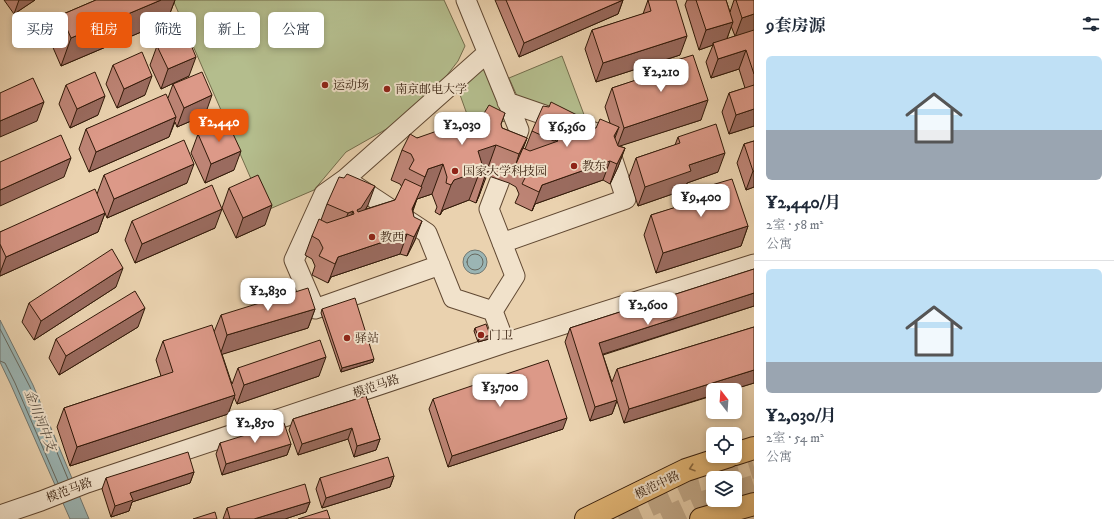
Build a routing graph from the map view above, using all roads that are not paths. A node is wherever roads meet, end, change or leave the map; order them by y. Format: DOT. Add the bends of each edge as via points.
graph roads {
  1 [pos="466,0"];
  2 [pos="487,53"];
  3 [pos="507,102"];
  4 [pos="345,179"];
  5 [pos="502,243"];
  6 [pos="754,264"];
  7 [pos="440,265"];
  8 [pos="494,311"];
  9 [pos="505,343"];
  10 [pos="754,448"];
  11 [pos="742,452"];
  12 [pos="708,463"];
  13 [pos="754,504"];
  14 [pos="0,515"];
  15 [pos="586,519"];
  16 [pos="701,519"];
  1 -- 2 [label="street"];
  2 -- 3 [label="street"];
  2 -- 4 [label="street"];
  3 -- 5 [label="street" via="519,130 489,209"];
  3 -- 5 [label="street" via="605,136 626,199"];
  4 -- 7 [label="street" via="427,233"];
  4 -- 7 [label="street" via="324,194 294,260 315,309"];
  5 -- 8 [label="street" via="515,276"];
  6 -- 9 [label="street, 模范马路"];
  7 -- 8 [label="street" via="453,298"];
  8 -- 9 [label="street"];
  9 -- 14 [label="street, 模范马路" via="87,483"];
  10 -- 11 [label="main road"];
  12 -- 15 [label="main road, 模范中路, one-way" via="686,470"];
  13 -- 16 [label="main road"];
}
